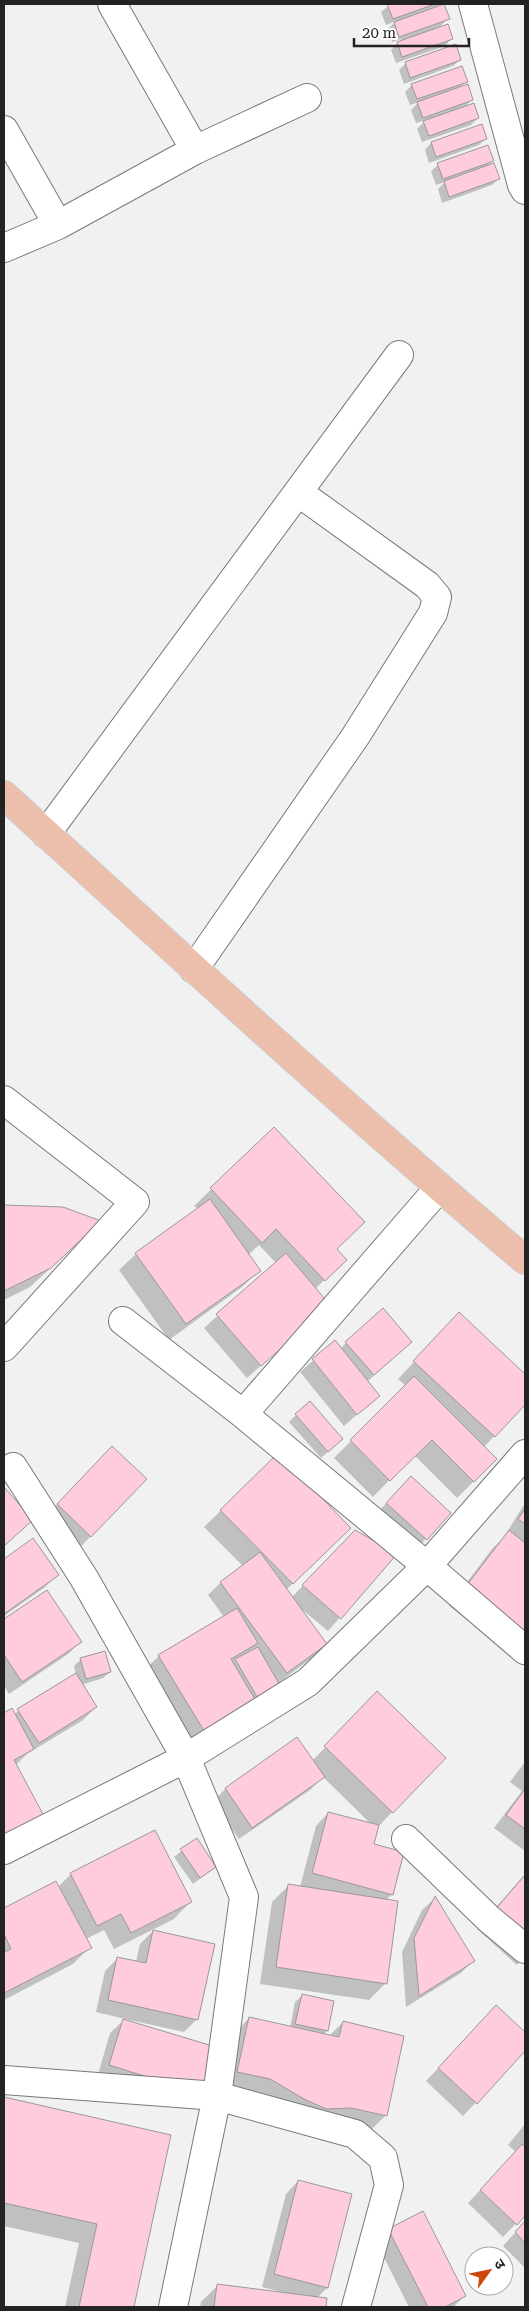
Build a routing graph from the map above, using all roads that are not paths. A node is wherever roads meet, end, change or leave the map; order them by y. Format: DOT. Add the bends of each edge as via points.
graph roads {
  1 [pos="112,4"];
  2 [pos="473,4"];
  3 [pos="307,98"];
  4 [pos="4,130"];
  5 [pos="195,150"];
  6 [pos="525,190"];
  7 [pos="58,225"];
  8 [pos="4,248"];
  9 [pos="399,355"];
  10 [pos="298,492"];
  11 [pos="4,795"];
  12 [pos="46,834"];
  13 [pos="194,969"];
  14 [pos="4,1100"];
  15 [pos="439,1188"];
  16 [pos="525,1260"];
  17 [pos="123,1321"];
  18 [pos="4,1347"];
  19 [pos="244,1414"];
  20 [pos="525,1454"];
  21 [pos="13,1468"];
  22 [pos="427,1566"];
  23 [pos="525,1650"];
  24 [pos="186,1758"];
  25 [pos="406,1839"];
  26 [pos="4,1850"];
  27 [pos="525,1949"];
  28 [pos="4,2080"];
  29 [pos="217,2096"];
  30 [pos="173,2307"];
  31 [pos="356,2307"];
  1 -- 5 [label="street"];
  2 -- 6 [label="street"];
  3 -- 5 [label="street"];
  4 -- 7 [label="street"];
  5 -- 7 [label="street"];
  7 -- 8 [label="street"];
  9 -- 10 [label="street"];
  10 -- 12 [label="street"];
  10 -- 13 [label="street" via="427,585 437,597 433,613 355,737"];
  11 -- 12 [label="main road"];
  12 -- 13 [label="main road"];
  13 -- 15 [label="main road"];
  14 -- 18 [label="street" via="135,1202"];
  15 -- 16 [label="main road"];
  15 -- 19 [label="street"];
  17 -- 19 [label="street"];
  19 -- 22 [label="street"];
  20 -- 22 [label="street"];
  21 -- 24 [label="street" via="84,1578"];
  22 -- 23 [label="street"];
  22 -- 24 [label="street" via="308,1682"];
  24 -- 26 [label="street"];
  24 -- 29 [label="street" via="244,1897"];
  25 -- 27 [label="street"];
  28 -- 29 [label="street"];
  29 -- 30 [label="street"];
  29 -- 31 [label="street" via="356,2134 383,2158 389,2185"];
}
